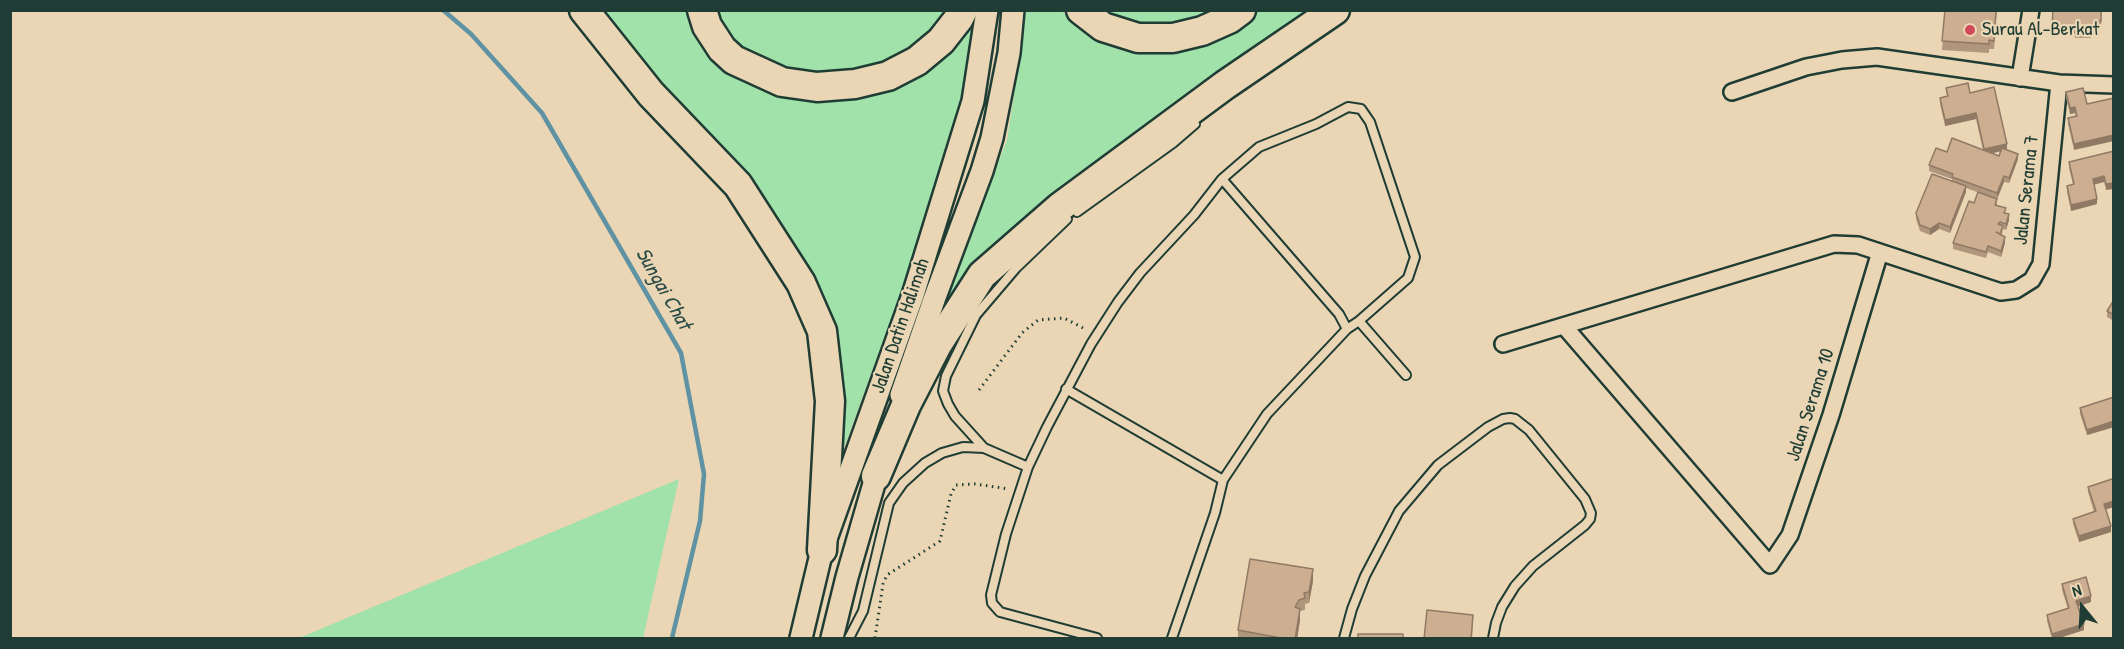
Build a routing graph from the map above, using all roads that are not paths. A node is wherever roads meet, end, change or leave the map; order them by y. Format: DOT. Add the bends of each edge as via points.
graph roads {
  1 [pos="584,10"];
  2 [pos="702,10"];
  3 [pos="963,10"];
  4 [pos="987,10"];
  5 [pos="1013,10"];
  6 [pos="1081,10"];
  7 [pos="1242,10"];
  8 [pos="1335,10"];
  9 [pos="2031,10"];
  10 [pos="2020,78"];
  11 [pos="2059,83"];
  12 [pos="2114,85"];
  13 [pos="1732,92"];
  14 [pos="1199,119"];
  15 [pos="1222,179"];
  16 [pos="1880,252"];
  17 [pos="1359,321"];
  18 [pos="1564,326"];
  19 [pos="1347,329"];
  20 [pos="1503,344"];
  21 [pos="1406,375"];
  22 [pos="1066,389"];
  23 [pos="984,448"];
  24 [pos="1029,467"];
  25 [pos="876,476"];
  26 [pos="1223,480"];
  27 [pos="822,550"];
  28 [pos="801,639"];
  29 [pos="832,639"];
  30 [pos="849,639"];
  31 [pos="1097,639"];
  32 [pos="1172,639"];
  33 [pos="1344,639"];
  34 [pos="1493,639"];
  1 -- 27 [label="highway" via="651,94 738,185 801,283 822,331 830,401"];
  2 -- 3 [label="highway" via="707,26 734,60 782,82 817,87 888,76 917,62 941,41"];
  4 -- 27 [label="main road, Jalan Datin Halimah" via="973,101 945,197"];
  5 -- 25 [label="main road, Jalan Datin Halimah" via="992,138 910,365"];
  6 -- 7 [label="highway" via="1103,27 1138,38 1173,38 1202,31"];
  8 -- 25 [label="highway" via="1060,207 982,275 937,345"];
  9 -- 10 [label="street"];
  10 -- 11 [label="street"];
  10 -- 13 [label="street" via="1877,57 1806,67"];
  11 -- 12 [label="street"];
  11 -- 16 [label="street, Jalan Serama 7" via="2041,264 2032,280 2016,290 2001,292"];
  14 -- 23 [label="lane" via="1173,143 1069,218 1016,268 976,315 946,376 943,391 955,416"];
  15 -- 17 [label="lane" via="1259,147 1348,107 1361,109 1370,122 1415,257 1408,278"];
  15 -- 19 [label="lane" via="1339,314"];
  15 -- 22 [label="lane" via="1118,302"];
  16 -- 18 [label="street" via="1858,245 1834,244"];
  16 -- 18 [label="street, Jalan Serama 10" via="1790,535 1770,565"];
  17 -- 19 [label="lane"];
  17 -- 21 [label="lane"];
  18 -- 20 [label="street"];
  19 -- 26 [label="lane" via="1267,414"];
  22 -- 24 [label="lane"];
  22 -- 26 [label="lane"];
  23 -- 24 [label="lane"];
  23 -- 30 [label="lane" via="963,447 942,453 903,483 889,503 862,611"];
  24 -- 31 [label="lane" via="1003,544 992,603 1000,612"];
  25 -- 29 [label="main road, Jalan Datin Halimah"];
  26 -- 32 [label="lane"];
  27 -- 28 [label="main road, Jalan Datin Halimah"];
  33 -- 34 [label="lane" via="1365,576 1399,511 1438,465 1488,427 1510,418 1529,430 1585,499 1590,519 1519,581 1502,607"];
}
